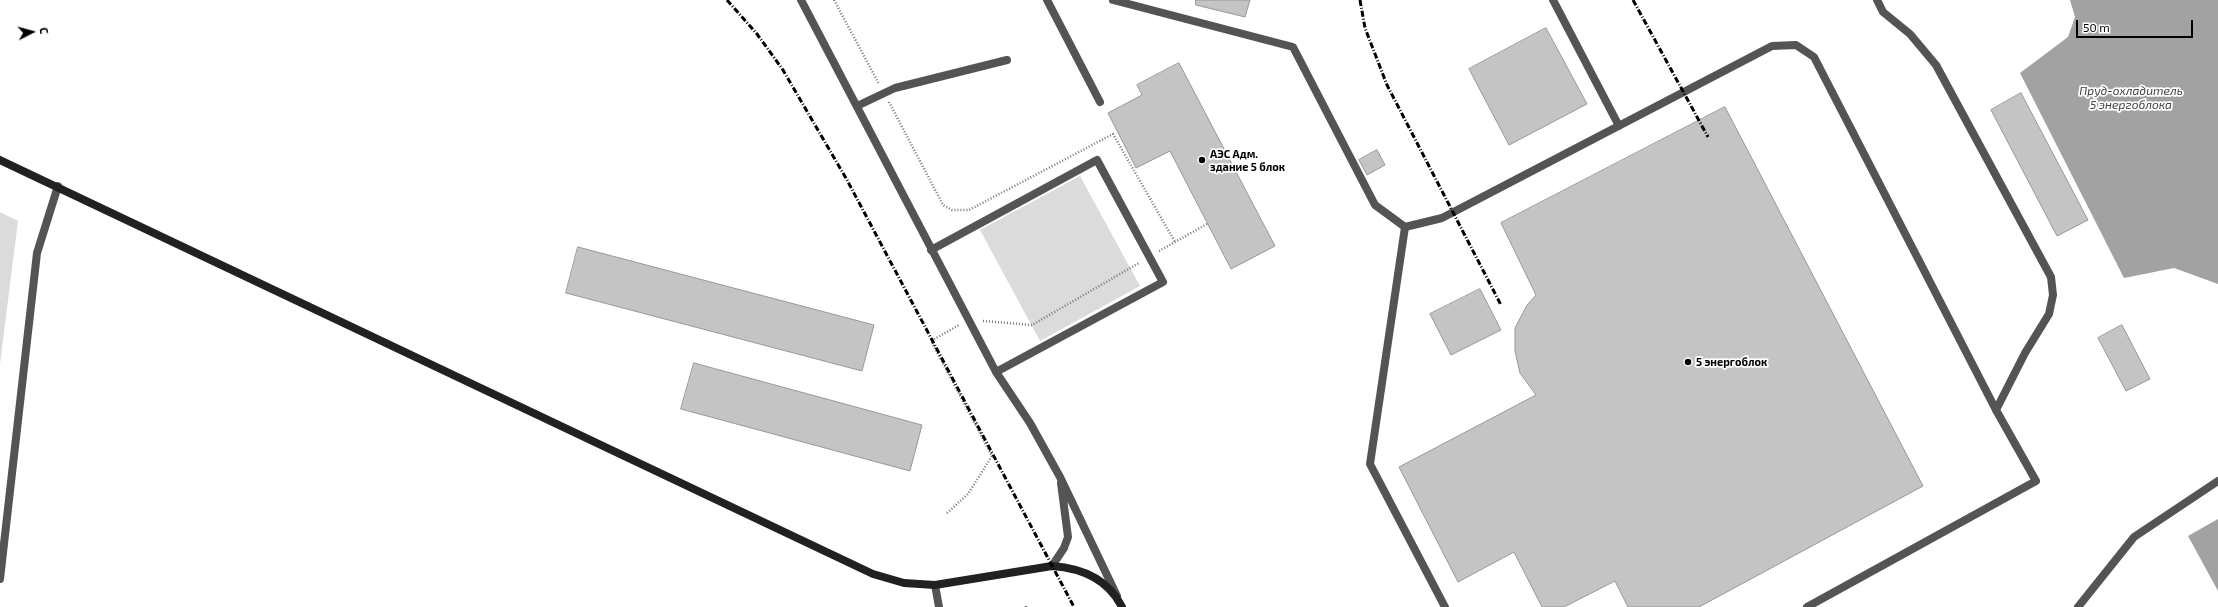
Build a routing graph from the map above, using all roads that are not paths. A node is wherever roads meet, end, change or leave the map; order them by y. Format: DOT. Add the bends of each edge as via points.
graph roads {
  1 [pos="801,0"];
  2 [pos="1047,0"];
  3 [pos="1113,0"];
  4 [pos="1553,0"];
  5 [pos="1876,0"];
  6 [pos="1007,60"];
  7 [pos="1100,102"];
  8 [pos="857,106"];
  9 [pos="1619,126"];
  10 [pos="0,160"];
  11 [pos="58,186"];
  12 [pos="1405,227"];
  13 [pos="931,250"];
  14 [pos="996,372"];
  15 [pos="1996,410"];
  16 [pos="1060,477"];
  17 [pos="2218,480"];
  18 [pos="1052,566"];
  19 [pos="0,579"];
  20 [pos="934,585"];
  21 [pos="1118,599"];
  22 [pos="939,607"];
  23 [pos="1122,607"];
  24 [pos="1445,607"];
  25 [pos="1807,607"];
  26 [pos="2078,607"];
  1 -- 8 [label="lane"];
  2 -- 7 [label="lane"];
  3 -- 12 [label="lane" via="1293,47 1375,205"];
  4 -- 9 [label="lane"];
  5 -- 15 [label="lane" via="1883,12 1910,34 1936,65 2050,277 2053,295 2050,314 2025,353"];
  6 -- 8 [label="lane" via="895,88"];
  8 -- 13 [label="lane"];
  9 -- 12 [label="lane" via="1442,218"];
  9 -- 15 [label="lane" via="1772,46 1796,45 1814,57"];
  10 -- 11 [label="main road"];
  11 -- 19 [label="lane" via="36,253"];
  11 -- 20 [label="main road" via="873,574 904,584"];
  12 -- 24 [label="lane" via="1370,464"];
  13 -- 14 [label="lane"];
  13 -- 14 [label="lane" via="1097,160 1150,257 1163,282"];
  14 -- 16 [label="lane" via="1030,423"];
  15 -- 25 [label="lane" via="2036,481"];
  16 -- 18 [label="lane" via="1068,537"];
  16 -- 21 [label="lane"];
  17 -- 26 [label="lane" via="2134,538"];
  18 -- 20 [label="main road"];
  18 -- 21 [label="main road" via="1079,569 1089,574"];
  20 -- 22 [label="lane"];
  21 -- 23 [label="main road"];
}
